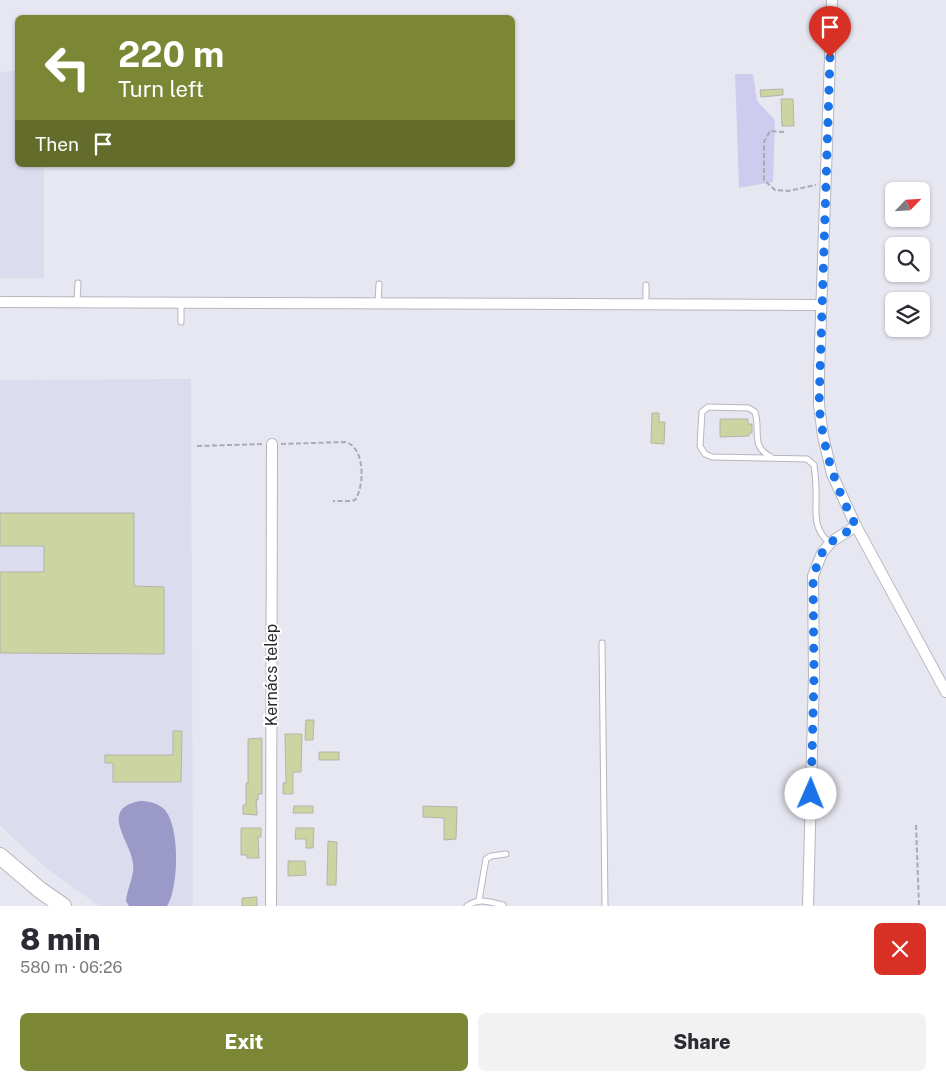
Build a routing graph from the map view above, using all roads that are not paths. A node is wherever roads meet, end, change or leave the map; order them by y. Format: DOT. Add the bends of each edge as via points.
graph roads {
  1 [pos="832,0"];
  2 [pos="78,283"];
  3 [pos="379,284"];
  4 [pos="646,285"];
  5 [pos="0,302"];
  6 [pos="77,302"];
  7 [pos="181,303"];
  8 [pos="378,304"];
  9 [pos="646,305"];
  10 [pos="821,306"];
  11 [pos="181,322"];
  12 [pos="272,444"];
  13 [pos="771,457"];
  14 [pos="856,526"];
  15 [pos="830,543"];
  16 [pos="602,643"];
  17 [pos="946,692"];
  18 [pos="506,854"];
  19 [pos="0,856"];
  20 [pos="479,900"];
  21 [pos="504,905"];
  22 [pos="63,906"];
  23 [pos="271,906"];
  24 [pos="468,906"];
  25 [pos="605,906"];
  26 [pos="808,906"];
  1 -- 10 [label="street"];
  2 -- 6 [label="lane"];
  3 -- 8 [label="lane"];
  4 -- 9 [label="lane"];
  5 -- 6 [label="street"];
  6 -- 7 [label="street"];
  7 -- 8 [label="street"];
  7 -- 11 [label="lane"];
  8 -- 9 [label="street"];
  9 -- 10 [label="street"];
  10 -- 14 [label="street" via="819,405 823,436 832,474"];
  12 -- 23 [label="street, Kernács telep"];
  13 -- 13 [label="lane" via="712,457 705,454 700,446 702,412 708,407 749,408 755,412 758,447"];
  13 -- 15 [label="lane" via="807,459 814,465 815,518 821,534"];
  14 -- 15 [label="street"];
  14 -- 17 [label="street"];
  15 -- 26 [label="street" via="822,553 813,576 814,676"];
  16 -- 25 [label="lane"];
  18 -- 20 [label="lane" via="486,859"];
  19 -- 22 [label="main road"];
  20 -- 21 [label="lane"];
  20 -- 24 [label="lane"];
}
